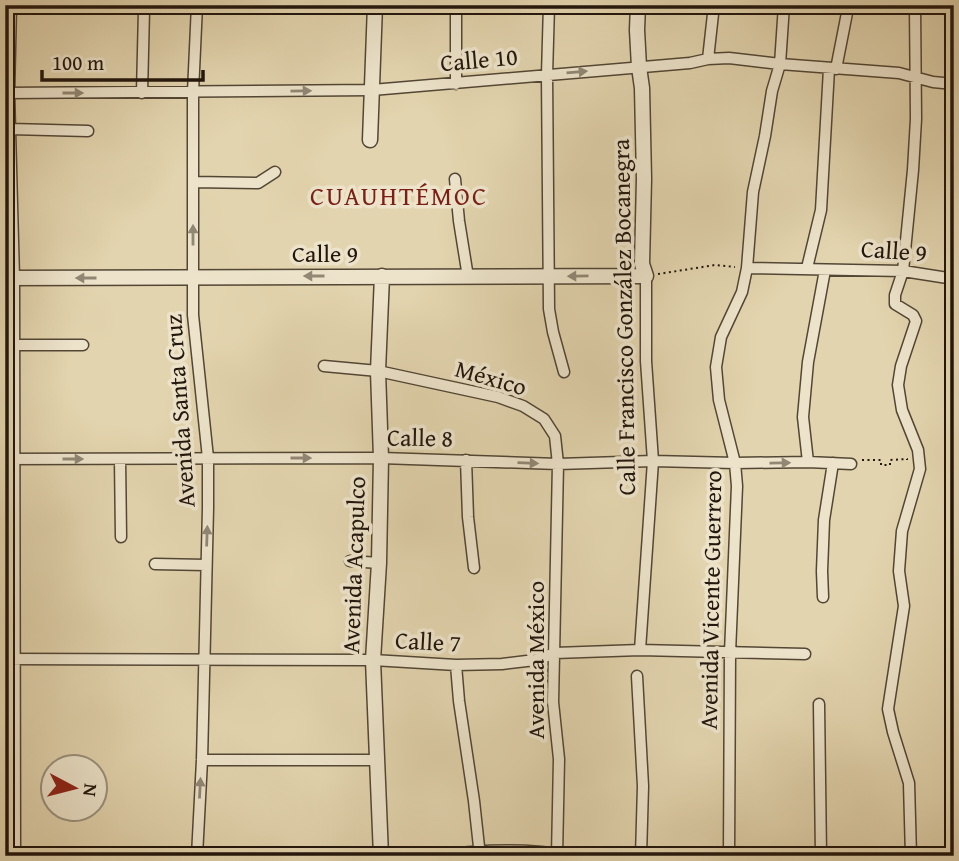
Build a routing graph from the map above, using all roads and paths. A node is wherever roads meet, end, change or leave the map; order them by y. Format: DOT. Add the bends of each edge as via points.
graph roads {
  1 [pos="11,5"];
  2 [pos="197,5"];
  3 [pos="375,5"];
  4 [pos="456,5"];
  5 [pos="549,5"];
  6 [pos="638,5"];
  7 [pos="714,5"];
  8 [pos="784,5"];
  9 [pos="915,5"];
  10 [pos="144,10"];
  11 [pos="847,13"];
  12 [pos="708,59"];
  13 [pos="780,64"];
  14 [pos="639,67"];
  15 [pos="833,69"];
  16 [pos="547,75"];
  17 [pos="915,78"];
  18 [pos="456,84"];
  19 [pos="954,84"];
  20 [pos="372,90"];
  21 [pos="193,92"];
  22 [pos="7,93"];
  23 [pos="142,93"];
  24 [pos="10,129"];
  25 [pos="88,131"];
  26 [pos="370,140"];
  27 [pos="275,172"];
  28 [pos="455,179"];
  29 [pos="193,182"];
  30 [pos="747,268"];
  31 [pos="807,268"];
  32 [pos="825,270"];
  33 [pos="903,271"];
  34 [pos="382,276"];
  35 [pos="646,276"];
  36 [pos="193,277"];
  37 [pos="468,277"];
  38 [pos="549,277"];
  39 [pos="9,278"];
  40 [pos="954,279"];
  41 [pos="13,345"];
  42 [pos="83,345"];
  43 [pos="324,366"];
  44 [pos="378,371"];
  45 [pos="564,372"];
  46 [pos="208,458"];
  47 [pos="381,458"];
  48 [pos="10,459"];
  49 [pos="120,459"];
  50 [pos="907,459"];
  51 [pos="466,460"];
  52 [pos="653,461"];
  53 [pos="808,462"];
  54 [pos="735,463"];
  55 [pos="834,463"];
  56 [pos="558,464"];
  57 [pos="850,464"];
  58 [pos="121,537"];
  59 [pos="350,561"];
  60 [pos="379,563"];
  61 [pos="155,564"];
  62 [pos="206,565"];
  63 [pos="474,568"];
  64 [pos="823,597"];
  65 [pos="640,650"];
  66 [pos="555,653"];
  67 [pos="730,653"];
  68 [pos="805,654"];
  69 [pos="10,659"];
  70 [pos="203,659"];
  71 [pos="373,660"];
  72 [pos="456,665"];
  73 [pos="637,676"];
  74 [pos="819,704"];
  75 [pos="202,760"];
  76 [pos="377,760"];
  77 [pos="480,853"];
  78 [pos="557,854"];
  79 [pos="15,856"];
  80 [pos="197,856"];
  81 [pos="381,856"];
  82 [pos="430,856"];
  83 [pos="571,856"];
  84 [pos="641,856"];
  85 [pos="729,856"];
  86 [pos="821,856"];
  87 [pos="911,856"];
  1 -- 22 [label="street"];
  2 -- 21 [label="street, Avenida Santa Cruz"];
  3 -- 20 [label="street"];
  4 -- 18 [label="street"];
  5 -- 16 [label="street"];
  6 -- 14 [label="street, Calle Francisco González Bocanegra"];
  7 -- 12 [label="street"];
  8 -- 13 [label="street, Avenida Vicente Guerrero"];
  9 -- 17 [label="street"];
  10 -- 23 [label="street"];
  11 -- 15 [label="street"];
  12 -- 13 [label="street, Calle 10"];
  12 -- 14 [label="street, Calle 10"];
  13 -- 15 [label="street, Calle 10"];
  13 -- 30 [label="street, Avenida Vicente Guerrero" via="752,192"];
  16 -- 14 [label="street, Calle 10, one-way"];
  14 -- 35 [label="street, Calle Francisco González Bocanegra" via="642,264"];
  15 -- 17 [label="street, Calle 10"];
  15 -- 31 [label="street" via="821,210"];
  16 -- 18 [label="street, Calle 10"];
  16 -- 38 [label="street"];
  17 -- 19 [label="street, Calle 10"];
  17 -- 33 [label="street" via="913,170"];
  18 -- 20 [label="street, Calle 10"];
  21 -- 20 [label="street, Calle 10, one-way"];
  20 -- 26 [label="street"];
  21 -- 23 [label="street, Calle 10"];
  21 -- 29 [label="street, Avenida Santa Cruz"];
  22 -- 23 [label="street, Calle 10, one-way"];
  22 -- 24 [label="street"];
  24 -- 25 [label="street"];
  24 -- 39 [label="street"];
  27 -- 29 [label="street" via="258,183"];
  28 -- 37 [label="street"];
  36 -- 29 [label="street, Avenida Santa Cruz, one-way"];
  30 -- 31 [label="street, Calle 9"];
  30 -- 35 [label="path" via="715,265"];
  30 -- 54 [label="street, Avenida Vicente Guerrero" via="742,292 721,337 716,367"];
  31 -- 32 [label="street, Calle 9"];
  32 -- 33 [label="street, Calle 9"];
  32 -- 53 [label="street" via="803,417"];
  33 -- 40 [label="street, Calle 9"];
  33 -- 87 [label="street" via="895,304 914,314 916,321 898,385 920,469 902,531 898,571 904,606 888,709 909,783"];
  34 -- 36 [label="street, Calle 9, one-way"];
  34 -- 37 [label="street, Calle 9"];
  34 -- 44 [label="street, Avenida Acapulco"];
  35 -- 38 [label="street, Calle 9, one-way"];
  35 -- 52 [label="street, Calle Francisco González Bocanegra"];
  36 -- 39 [label="street, Calle 9, one-way"];
  36 -- 46 [label="street, Avenida Santa Cruz"];
  37 -- 38 [label="street, Calle 9"];
  38 -- 45 [label="street" via="553,332"];
  39 -- 41 [label="street"];
  41 -- 42 [label="street"];
  41 -- 48 [label="street"];
  43 -- 44 [label="street, México"];
  44 -- 47 [label="street, Avenida Acapulco"];
  44 -- 56 [label="street, México" via="523,406 544,419 555,436"];
  46 -- 47 [label="street, Calle 8, one-way"];
  46 -- 49 [label="street, Calle 8"];
  62 -- 46 [label="street, Avenida Santa Cruz, one-way"];
  47 -- 51 [label="street, Calle 8"];
  47 -- 60 [label="street, Avenida Acapulco"];
  48 -- 49 [label="street, Calle 8, one-way"];
  48 -- 69 [label="street"];
  49 -- 58 [label="street"];
  50 -- 57 [label="path" via="890,460 890,465 862,459 862,464"];
  51 -- 56 [label="street, Calle 8, one-way"];
  51 -- 63 [label="street"];
  52 -- 54 [label="street, Calle 8"];
  52 -- 56 [label="street, Calle 8"];
  52 -- 65 [label="street, Calle Francisco González Bocanegra"];
  54 -- 53 [label="street, Calle 8, one-way"];
  53 -- 55 [label="street, Calle 8"];
  54 -- 67 [label="street, Avenida Vicente Guerrero"];
  55 -- 57 [label="street, Calle 8"];
  55 -- 64 [label="street" via="824,520"];
  56 -- 66 [label="street, Avenida México"];
  59 -- 60 [label="street"];
  60 -- 71 [label="street, Avenida Acapulco"];
  61 -- 62 [label="street"];
  62 -- 70 [label="street, Avenida Santa Cruz"];
  65 -- 66 [label="street, Calle 7"];
  65 -- 67 [label="street, Calle 7"];
  66 -- 72 [label="street, Calle 7" via="535,660"];
  66 -- 78 [label="street, Avenida México"];
  67 -- 68 [label="street, Calle 7"];
  67 -- 85 [label="street, Avenida Vicente Guerrero"];
  69 -- 70 [label="street, Calle 7"];
  69 -- 79 [label="street"];
  70 -- 71 [label="street, Calle 7"];
  70 -- 75 [label="street, Avenida Santa Cruz"];
  71 -- 72 [label="street, Calle 7"];
  71 -- 76 [label="street, Avenida Acapulco"];
  72 -- 77 [label="street"];
  73 -- 84 [label="street" via="643,786"];
  74 -- 86 [label="street"];
  75 -- 76 [label="street"];
  80 -- 75 [label="street, Avenida Santa Cruz, one-way"];
  76 -- 81 [label="street, Avenida Acapulco"];
  77 -- 78 [label="street"];
  77 -- 82 [label="street"];
  78 -- 83 [label="street"];
}
